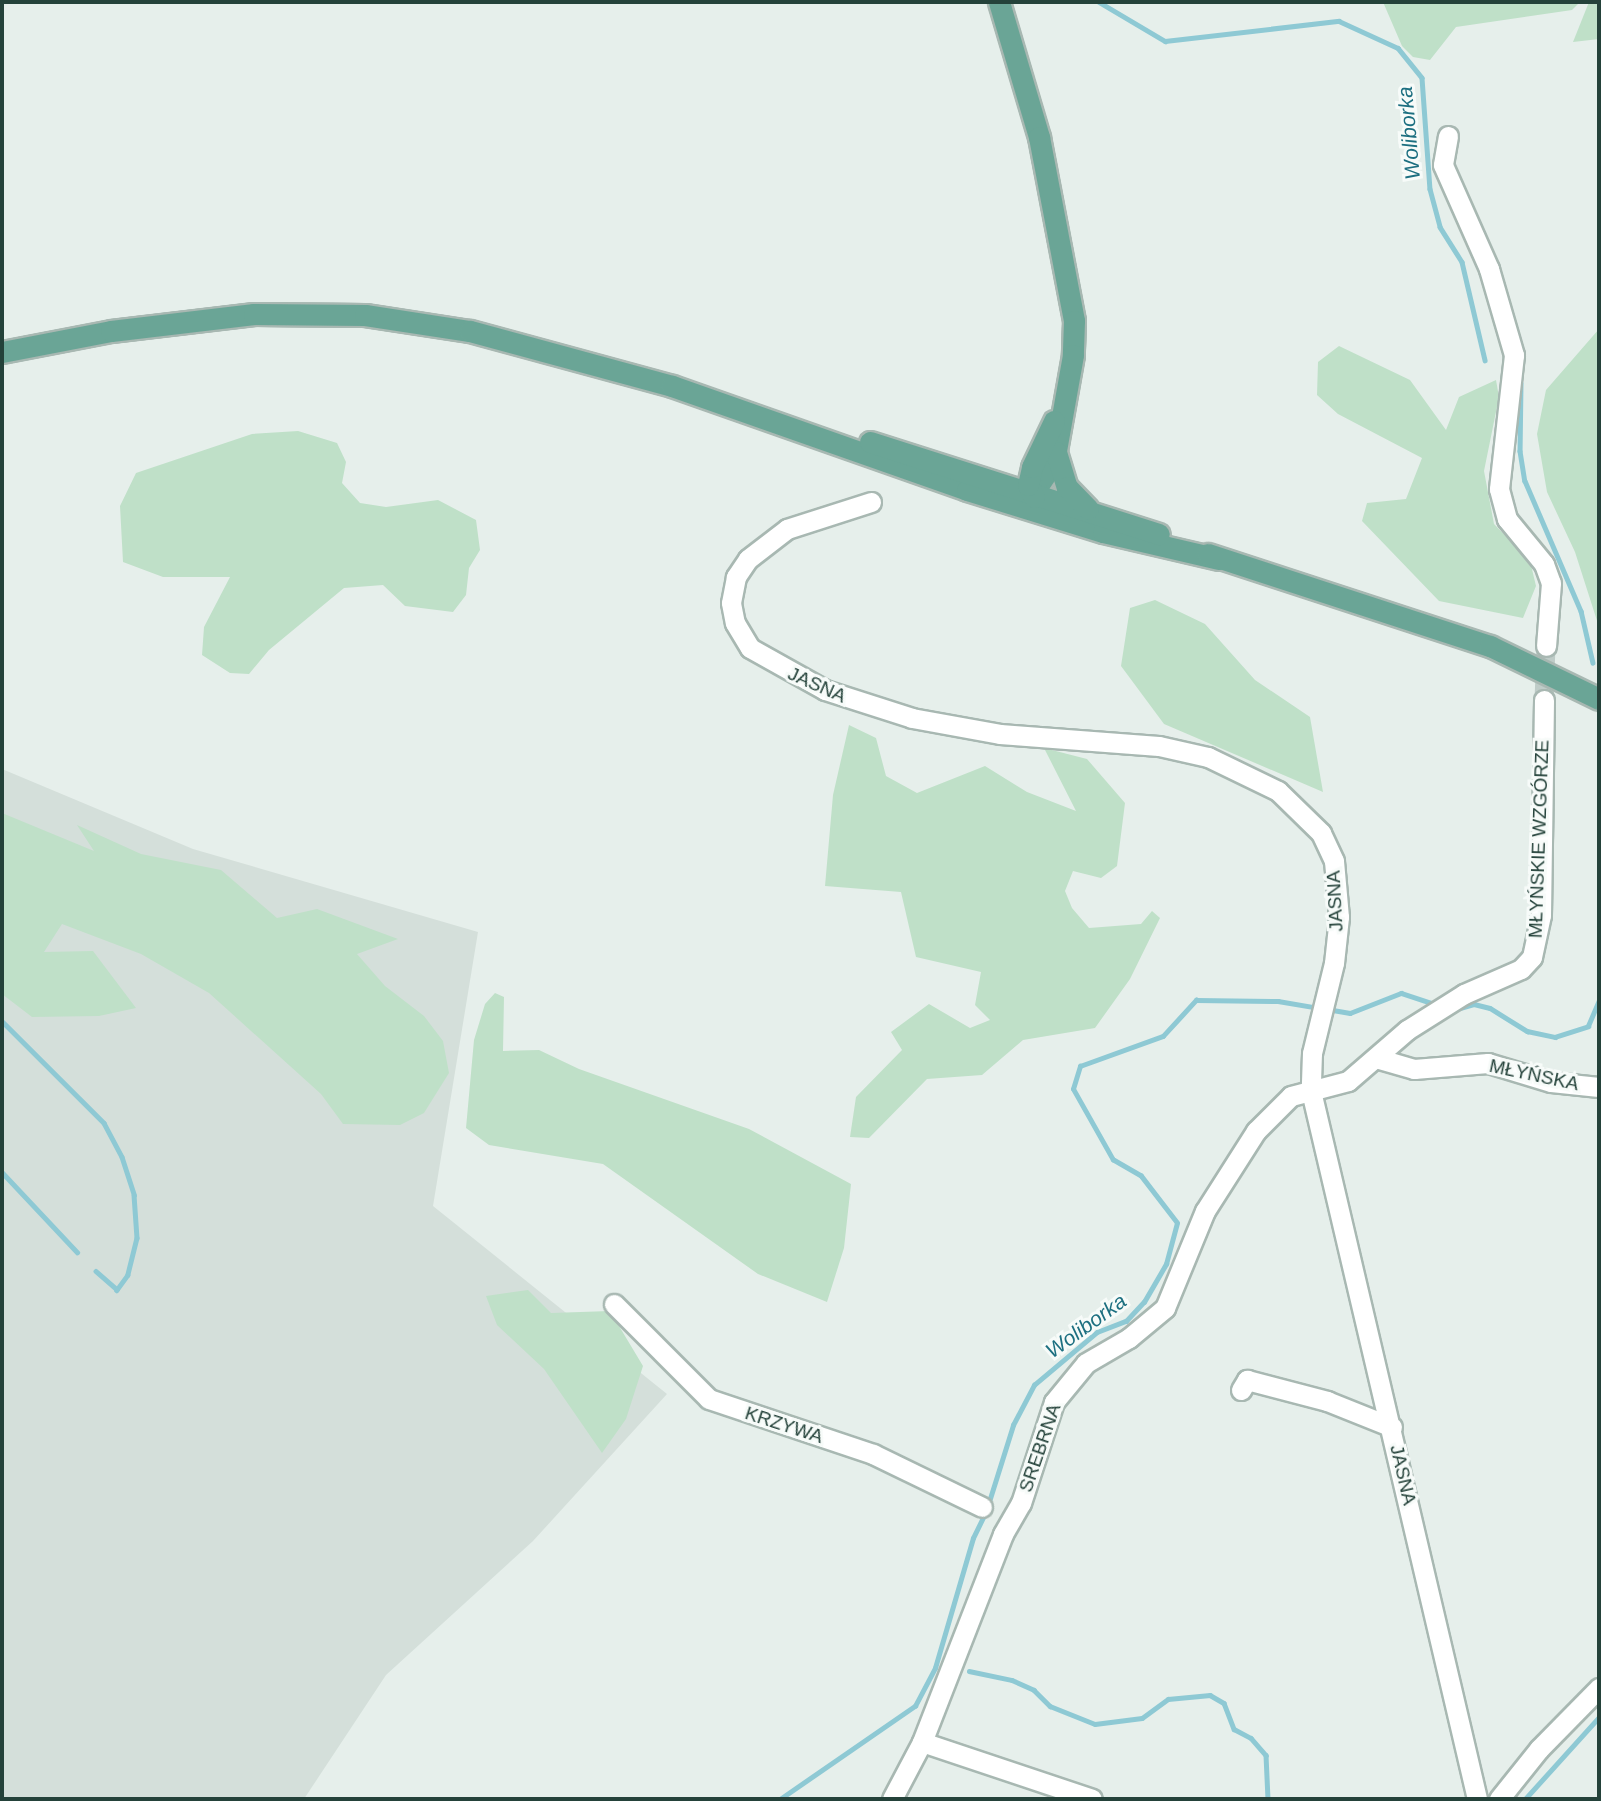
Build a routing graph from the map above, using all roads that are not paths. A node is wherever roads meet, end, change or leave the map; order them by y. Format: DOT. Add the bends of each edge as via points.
graph roads {
  1 [pos="999,2"];
  2 [pos="1448,136"];
  3 [pos="2,352"];
  4 [pos="1066,393"];
  5 [pos="1056,452"];
  6 [pos="1032,467"];
  7 [pos="1003,492"];
  8 [pos="1030,492"];
  9 [pos="871,502"];
  10 [pos="1090,510"];
  11 [pos="1052,515"];
  12 [pos="1219,559"];
  13 [pos="1546,646"];
  14 [pos="1599,699"];
  15 [pos="1544,700"];
  16 [pos="1376,1058"];
  17 [pos="1599,1087"];
  18 [pos="1311,1091"];
  19 [pos="614,1304"];
  20 [pos="1241,1390"];
  21 [pos="1392,1427"];
  22 [pos="982,1507"];
  23 [pos="1599,1688"];
  24 [pos="922,1742"];
  25 [pos="892,1799"];
  26 [pos="1092,1799"];
  27 [pos="1477,1799"];
  28 [pos="1499,1799"];
  1 -- 4 [label="main road" via="1023,71 1067,273 1074,338"];
  2 -- 13 [label="street" via="1443,165 1489,270 1514,355 1499,489 1507,519 1544,564 1551,583"];
  3 -- 7 [label="main road" via="216,317 305,312 365,315 525,342 780,422 873,442"];
  4 -- 5 [label="main road"];
  4 -- 6 [label="main road"];
  5 -- 8 [label="main road" via="1043,481"];
  5 -- 10 [label="main road" via="1067,487"];
  6 -- 7 [label="main road"];
  6 -- 8 [label="main road"];
  7 -- 8 [label="main road"];
  7 -- 11 [label="main road"];
  8 -- 10 [label="main road"];
  8 -- 11 [label="main road"];
  9 -- 18 [label="street, JASNA" via="786,529 748,559 736,577 731,603 735,623 750,648 825,690 912,718 1000,734 1177,749 1208,757 1278,791 1321,833 1334,861 1338,931 1319,1020"];
  10 -- 12 [label="main road"];
  11 -- 12 [label="main road" via="1165,549"];
  12 -- 14 [label="main road" via="1469,638"];
  15 -- 16 [label="street, MŁYŃSKIE WZGÓRZE" via="1541,903 1536,947 1521,969 1453,1000"];
  16 -- 17 [label="street, MŁYŃSKA" via="1414,1069 1488,1063 1551,1083"];
  16 -- 18 [label="street" via="1348,1081"];
  18 -- 21 [label="street, JASNA"];
  18 -- 24 [label="street, SREBRNA" via="1281,1104 1226,1172 1165,1308 1129,1338 1086,1363 1054,1402 1021,1503 1003,1534"];
  19 -- 22 [label="street, KRZYWA" via="709,1399 873,1454"];
  20 -- 21 [label="street" via="1247,1380 1327,1401"];
  21 -- 27 [label="street, JASNA"];
  23 -- 28 [label="street" via="1539,1749"];
  24 -- 25 [label="street, SREBRNA"];
  24 -- 26 [label="street"];
}
